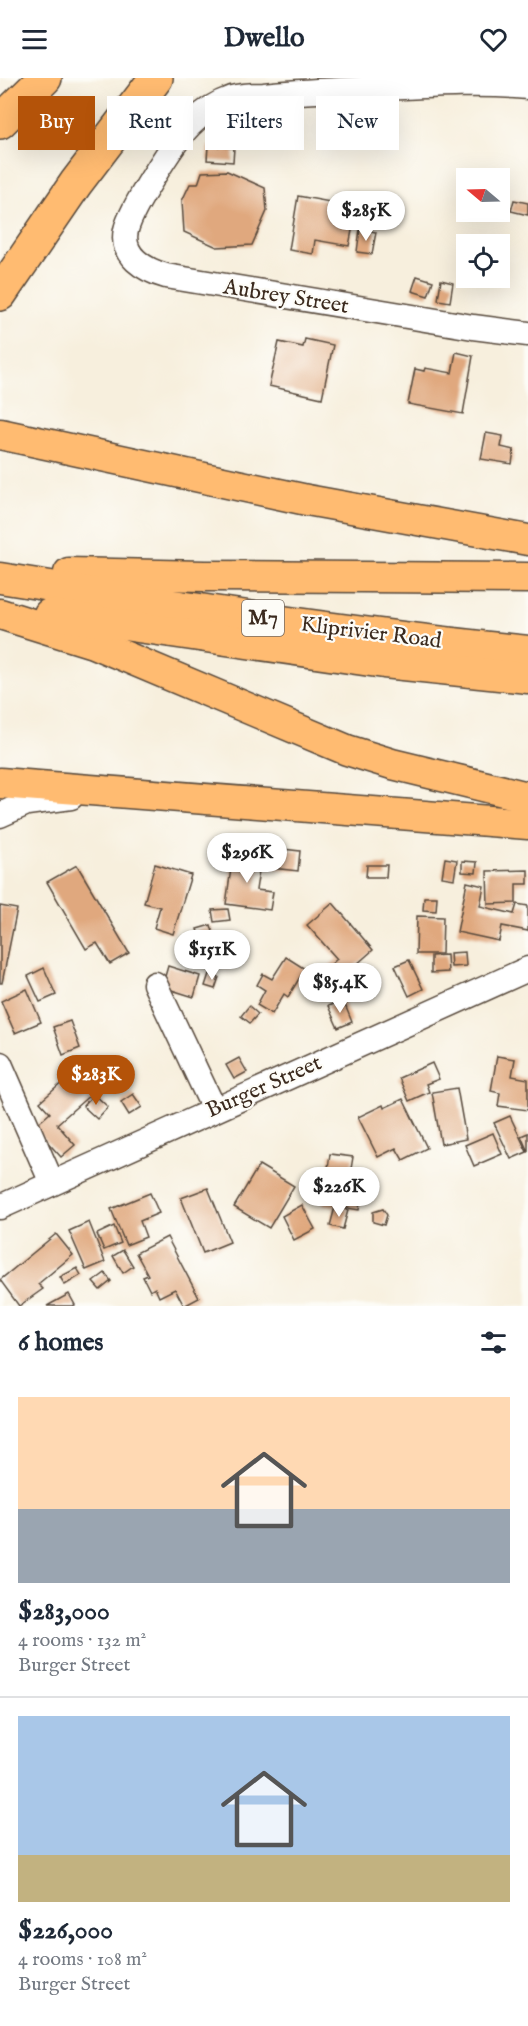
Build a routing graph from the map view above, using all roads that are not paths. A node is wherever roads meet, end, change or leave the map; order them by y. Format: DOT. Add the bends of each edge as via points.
graph roads {
  1 [pos="45,78"];
  2 [pos="156,78"];
  3 [pos="517,83"];
  4 [pos="0,122"];
  5 [pos="0,294"];
  6 [pos="528,334"];
  7 [pos="0,434"];
  8 [pos="528,540"];
  9 [pos="0,570"];
  10 [pos="0,578"];
  11 [pos="528,578"];
  12 [pos="0,607"];
  13 [pos="0,614"];
  14 [pos="528,651"];
  15 [pos="528,678"];
  16 [pos="0,783"];
  17 [pos="112,792"];
  18 [pos="528,797"];
  19 [pos="0,815"];
  20 [pos="528,824"];
  21 [pos="528,969"];
  22 [pos="155,984"];
  23 [pos="0,1064"];
  24 [pos="214,1109"];
  25 [pos="52,1183"];
  26 [pos="0,1207"];
  1 -- 4 [label="highway"];
  2 -- 5 [label="highway" via="76,183"];
  3 -- 6 [label="street, Aubrey Street" via="304,91 232,98 190,125 131,218 126,241 134,260 152,272"];
  7 -- 8 [label="main road" via="307,500"];
  9 -- 11 [label="main road"];
  10 -- 14 [label="main road, Kliprivier Road / M7" via="375,634"];
  12 -- 15 [label="main road, Kliprivier Road / M7" via="384,663"];
  13 -- 18 [label="main road" via="93,643 348,750"];
  16 -- 17 [label="main road"];
  17 -- 19 [label="street" via="27,803"];
  17 -- 20 [label="main road"];
  21 -- 24 [label="street, Burger Street"];
  22 -- 24 [label="street"];
  23 -- 25 [label="street"];
  24 -- 25 [label="street, Burger Street"];
  25 -- 26 [label="street, Burger Street"];
}
